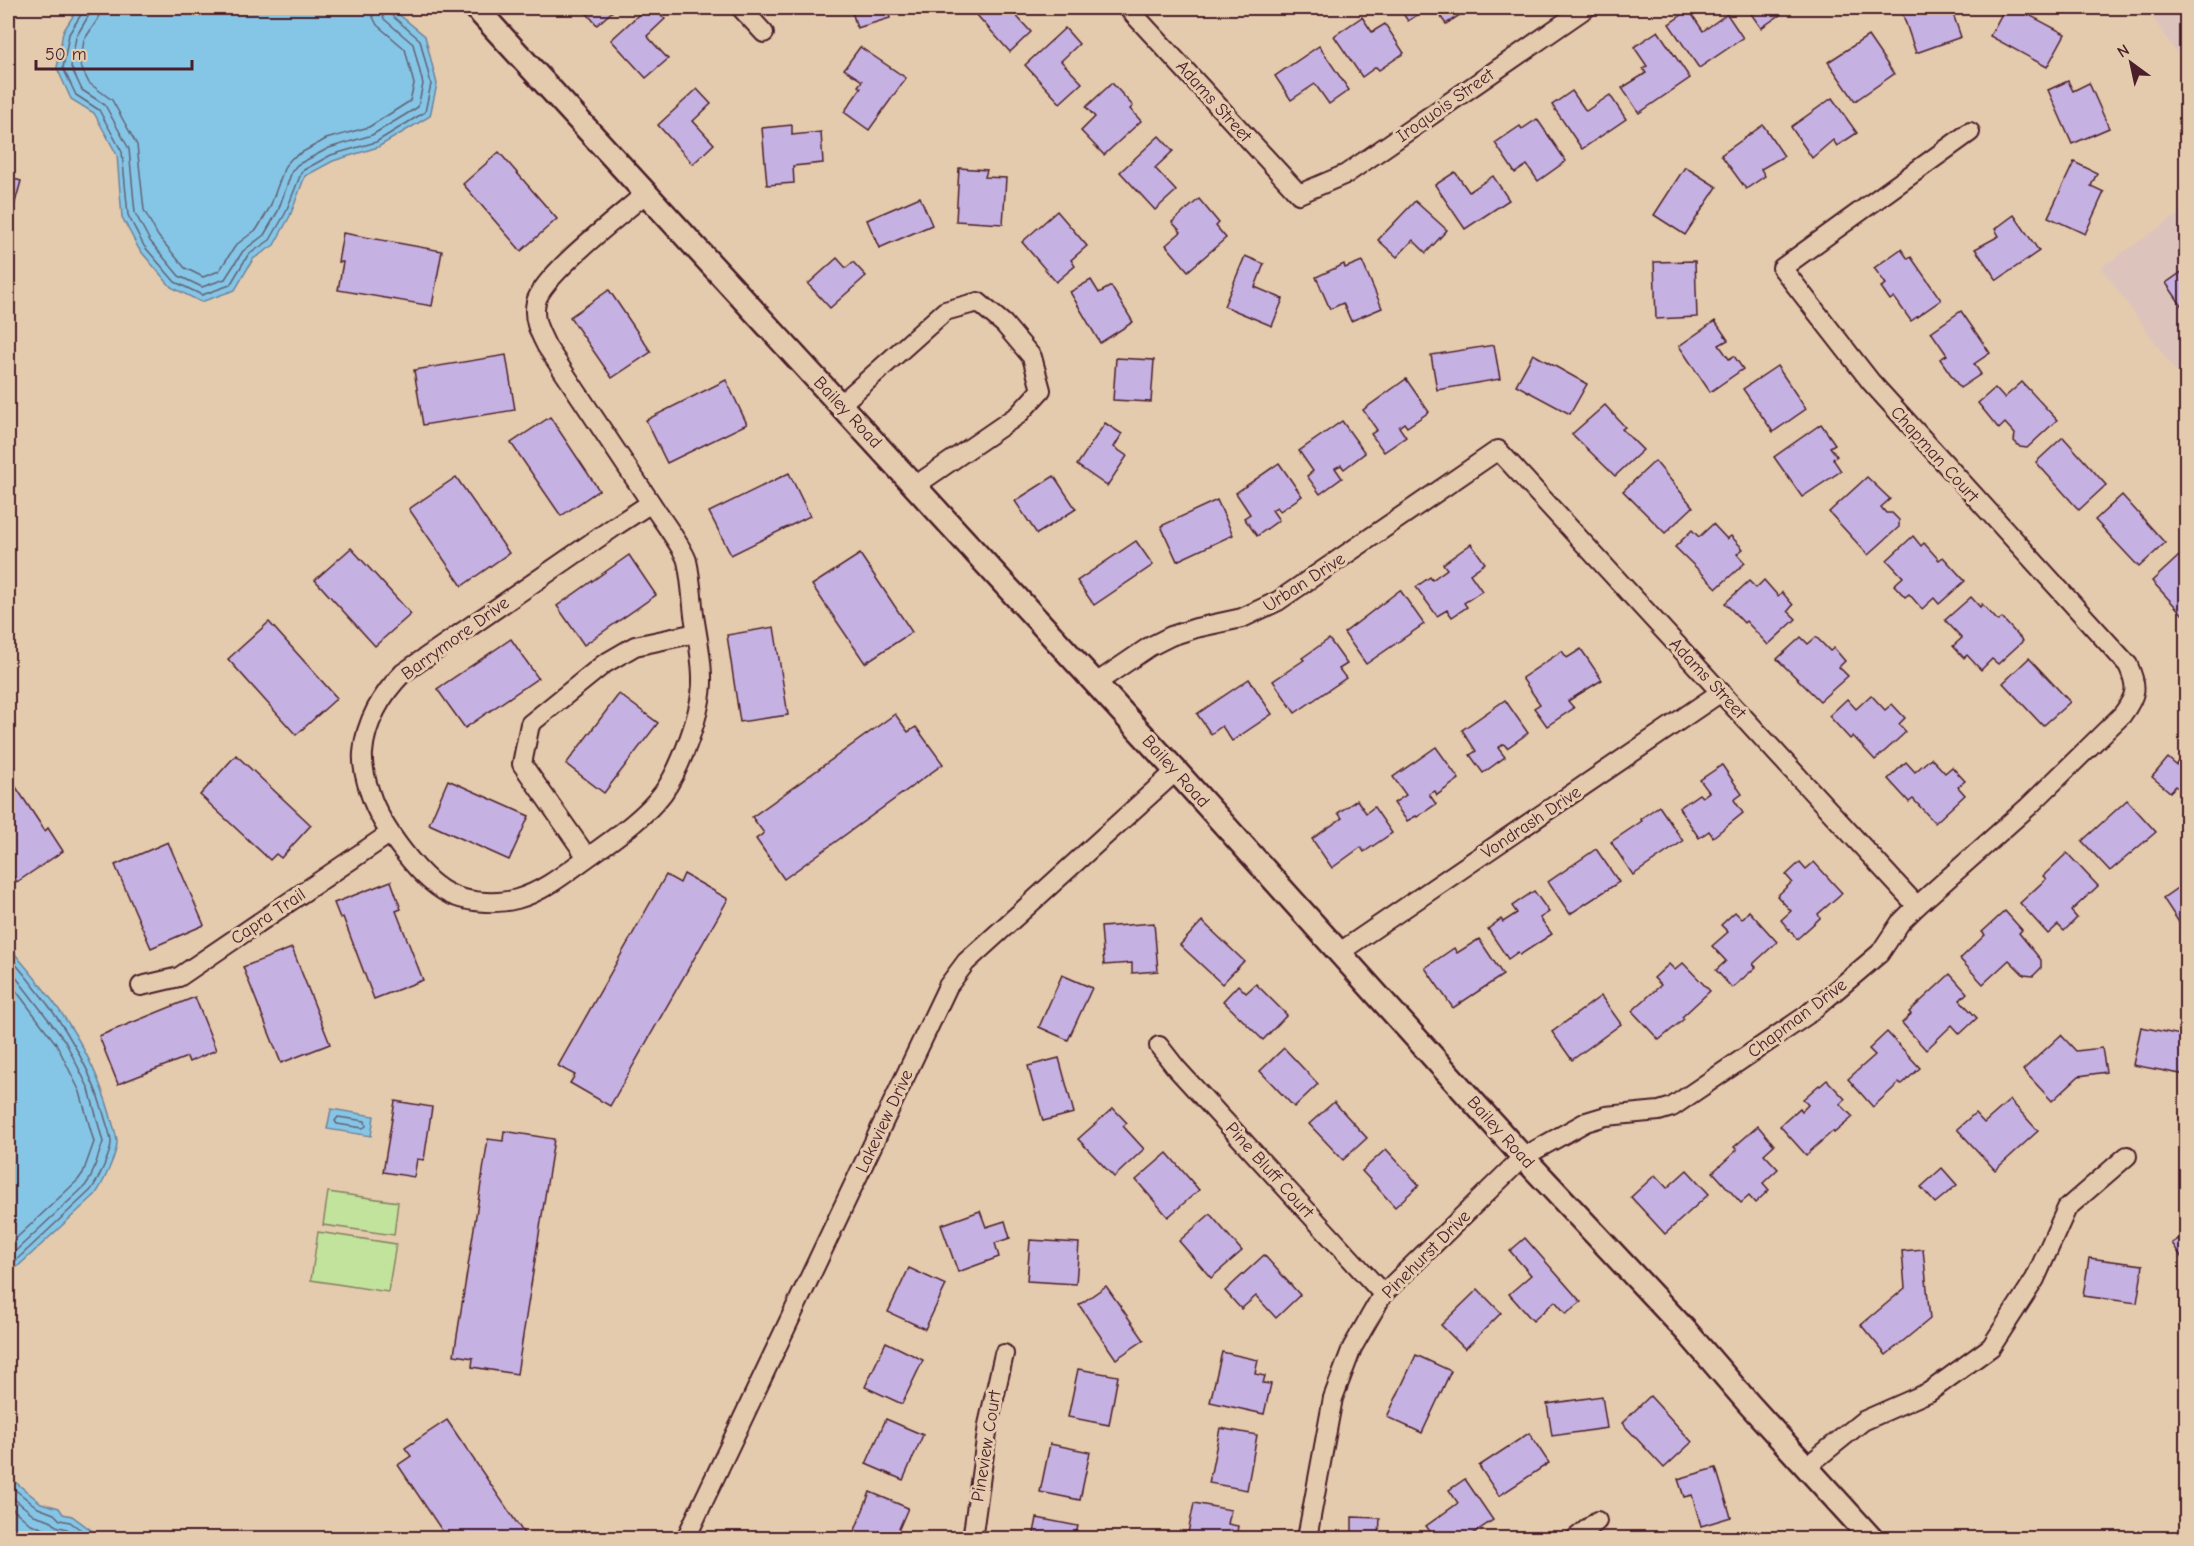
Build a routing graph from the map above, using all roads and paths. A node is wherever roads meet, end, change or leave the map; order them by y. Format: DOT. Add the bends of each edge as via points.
graph roads {
  1 [pos="476,8"];
  2 [pos="741,8"];
  3 [pos="1128,8"];
  4 [pos="1586,8"];
  5 [pos="764,33"];
  6 [pos="1970,132"];
  7 [pos="645,194"];
  8 [pos="1299,194"];
  9 [pos="842,404"];
  10 [pos="1498,450"];
  11 [pos="916,485"];
  12 [pos="651,503"];
  13 [pos="696,633"];
  14 [pos="1096,683"];
  15 [pos="1721,692"];
  16 [pos="1176,771"];
  17 [pos="2028,807"];
  18 [pos="389,834"];
  19 [pos="587,857"];
  20 [pos="1917,906"];
  21 [pos="1340,952"];
  22 [pos="141,986"];
  23 [pos="1158,1046"];
  24 [pos="2127,1156"];
  25 [pos="1523,1157"];
  26 [pos="1383,1294"];
  27 [pos="1004,1354"];
  28 [pos="1806,1467"];
  29 [pos="1597,1521"];
  30 [pos="686,1539"];
  31 [pos="970,1539"];
  32 [pos="1306,1539"];
  33 [pos="1576,1539"];
  34 [pos="1871,1539"];
  1 -- 7 [label="street, Bailey Road"];
  2 -- 5 [label="street"];
  3 -- 8 [label="street, Adams Street"];
  4 -- 8 [label="street, Iroquois Street" via="1346,174"];
  6 -- 17 [label="street, Chapman Court" via="1782,268 1870,382 2128,664 2135,690 2132,702"];
  7 -- 9 [label="street, Bailey Road"];
  7 -- 12 [label="street, Barrymore Drive" via="544,286 536,303 536,326"];
  9 -- 11 [label="street, Bailey Road"];
  9 -- 11 [label="street" via="945,311 978,302 1004,324 1032,357 1041,390 1017,415"];
  10 -- 14 [label="street, Urban Drive" via="1278,601 1242,618 1171,636"];
  10 -- 15 [label="street, Adams Street"];
  11 -- 14 [label="street, Bailey Road"];
  12 -- 13 [label="street, Barrymore Drive" via="687,559"];
  12 -- 18 [label="street, Barrymore Drive" via="392,684 373,716 363,753 372,800"];
  13 -- 19 [label="street, Barrymore Drive" via="702,679 698,717 678,767 663,793 640,816"];
  13 -- 19 [label="street" via="635,646 604,664 530,724 522,764"];
  14 -- 16 [label="street, Bailey Road"];
  15 -- 20 [label="street, Adams Street"];
  15 -- 21 [label="street, Vondrash Drive"];
  16 -- 21 [label="street, Bailey Road"];
  16 -- 30 [label="street, Lakeview Drive" via="966,962 948,986"];
  17 -- 20 [label="street, Chapman Drive"];
  18 -- 19 [label="street, Barrymore Drive" via="438,885 453,896 473,900 497,902 527,896"];
  18 -- 22 [label="street, Capra Trail" via="179,977"];
  20 -- 25 [label="street, Chapman Drive" via="1880,953 1826,1000 1683,1100 1659,1112 1606,1116 1586,1122"];
  21 -- 25 [label="street, Bailey Road"];
  23 -- 26 [label="street, Pine Bluff Court"];
  24 -- 28 [label="street" via="2067,1208 2035,1279 1990,1347 1929,1392 1863,1421"];
  25 -- 26 [label="street, Pinehurst Drive"];
  25 -- 28 [label="street, Bailey Road" via="1687,1332"];
  26 -- 32 [label="street, Pinehurst Drive" via="1352,1348 1333,1398"];
  27 -- 31 [label="street, Pineview Court"];
  28 -- 34 [label="street, Bailey Road"];
  29 -- 33 [label="street"];
}
